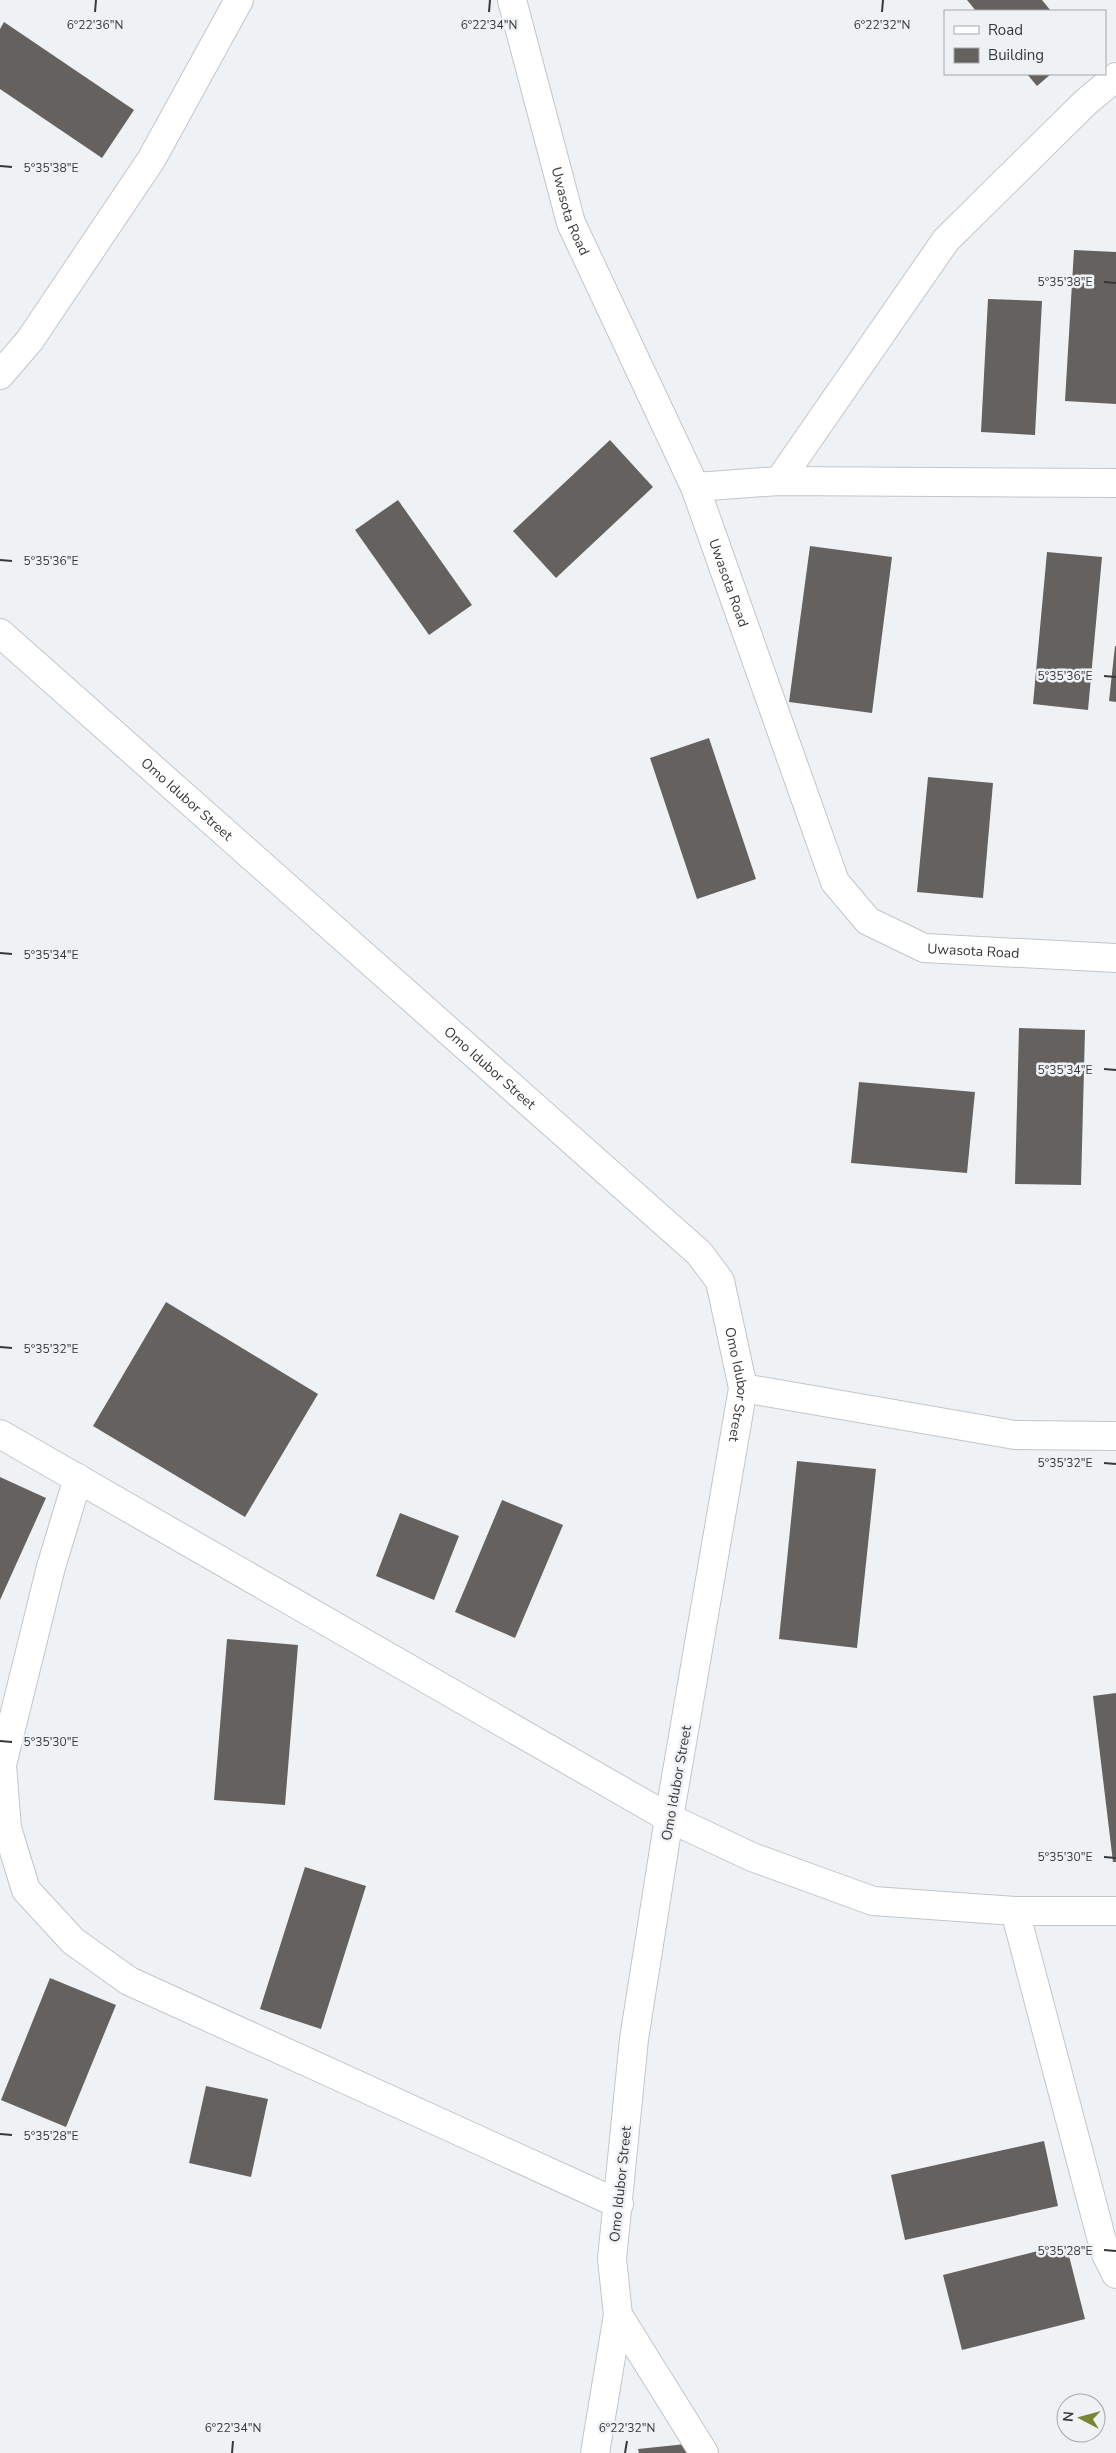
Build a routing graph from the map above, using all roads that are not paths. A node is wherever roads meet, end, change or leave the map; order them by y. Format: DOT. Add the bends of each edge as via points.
graph roads {
  1 [pos="239,0"];
  2 [pos="512,0"];
  3 [pos="1116,77"];
  4 [pos="0,375"];
  5 [pos="779,481"];
  6 [pos="1116,483"];
  7 [pos="695,487"];
  8 [pos="0,634"];
  9 [pos="1116,958"];
  10 [pos="744,1388"];
  11 [pos="0,1434"];
  12 [pos="1116,1436"];
  13 [pos="78,1478"];
  14 [pos="669,1818"];
  15 [pos="1015,1911"];
  16 [pos="1116,1911"];
  17 [pos="619,2204"];
  18 [pos="1116,2274"];
  19 [pos="618,2315"];
  20 [pos="595,2453"];
  21 [pos="704,2453"];
  1 -- 4 [label="street" via="151,160 30,340"];
  2 -- 7 [label="street, Uwasota Road" via="571,223"];
  3 -- 5 [label="street" via="1086,102 946,240"];
  5 -- 6 [label="street"];
  5 -- 7 [label="street"];
  7 -- 9 [label="street, Uwasota Road" via="835,882 868,921 924,948"];
  8 -- 10 [label="street, Omo Idubor Street" via="699,1252 720,1281"];
  10 -- 12 [label="street" via="1016,1435"];
  10 -- 14 [label="street, Omo Idubor Street"];
  11 -- 13 [label="street"];
  13 -- 14 [label="street"];
  13 -- 17 [label="street" via="51,1567 2,1765 7,1828 26,1890 73,1941 129,1981"];
  14 -- 15 [label="street" via="752,1857 873,1901"];
  14 -- 17 [label="street, Omo Idubor Street" via="634,2039"];
  15 -- 16 [label="street"];
  15 -- 18 [label="street" via="1105,2252"];
  17 -- 19 [label="street, Omo Idubor Street" via="612,2259"];
  19 -- 20 [label="street"];
  19 -- 21 [label="street, Omo Idubor Street"];
}
